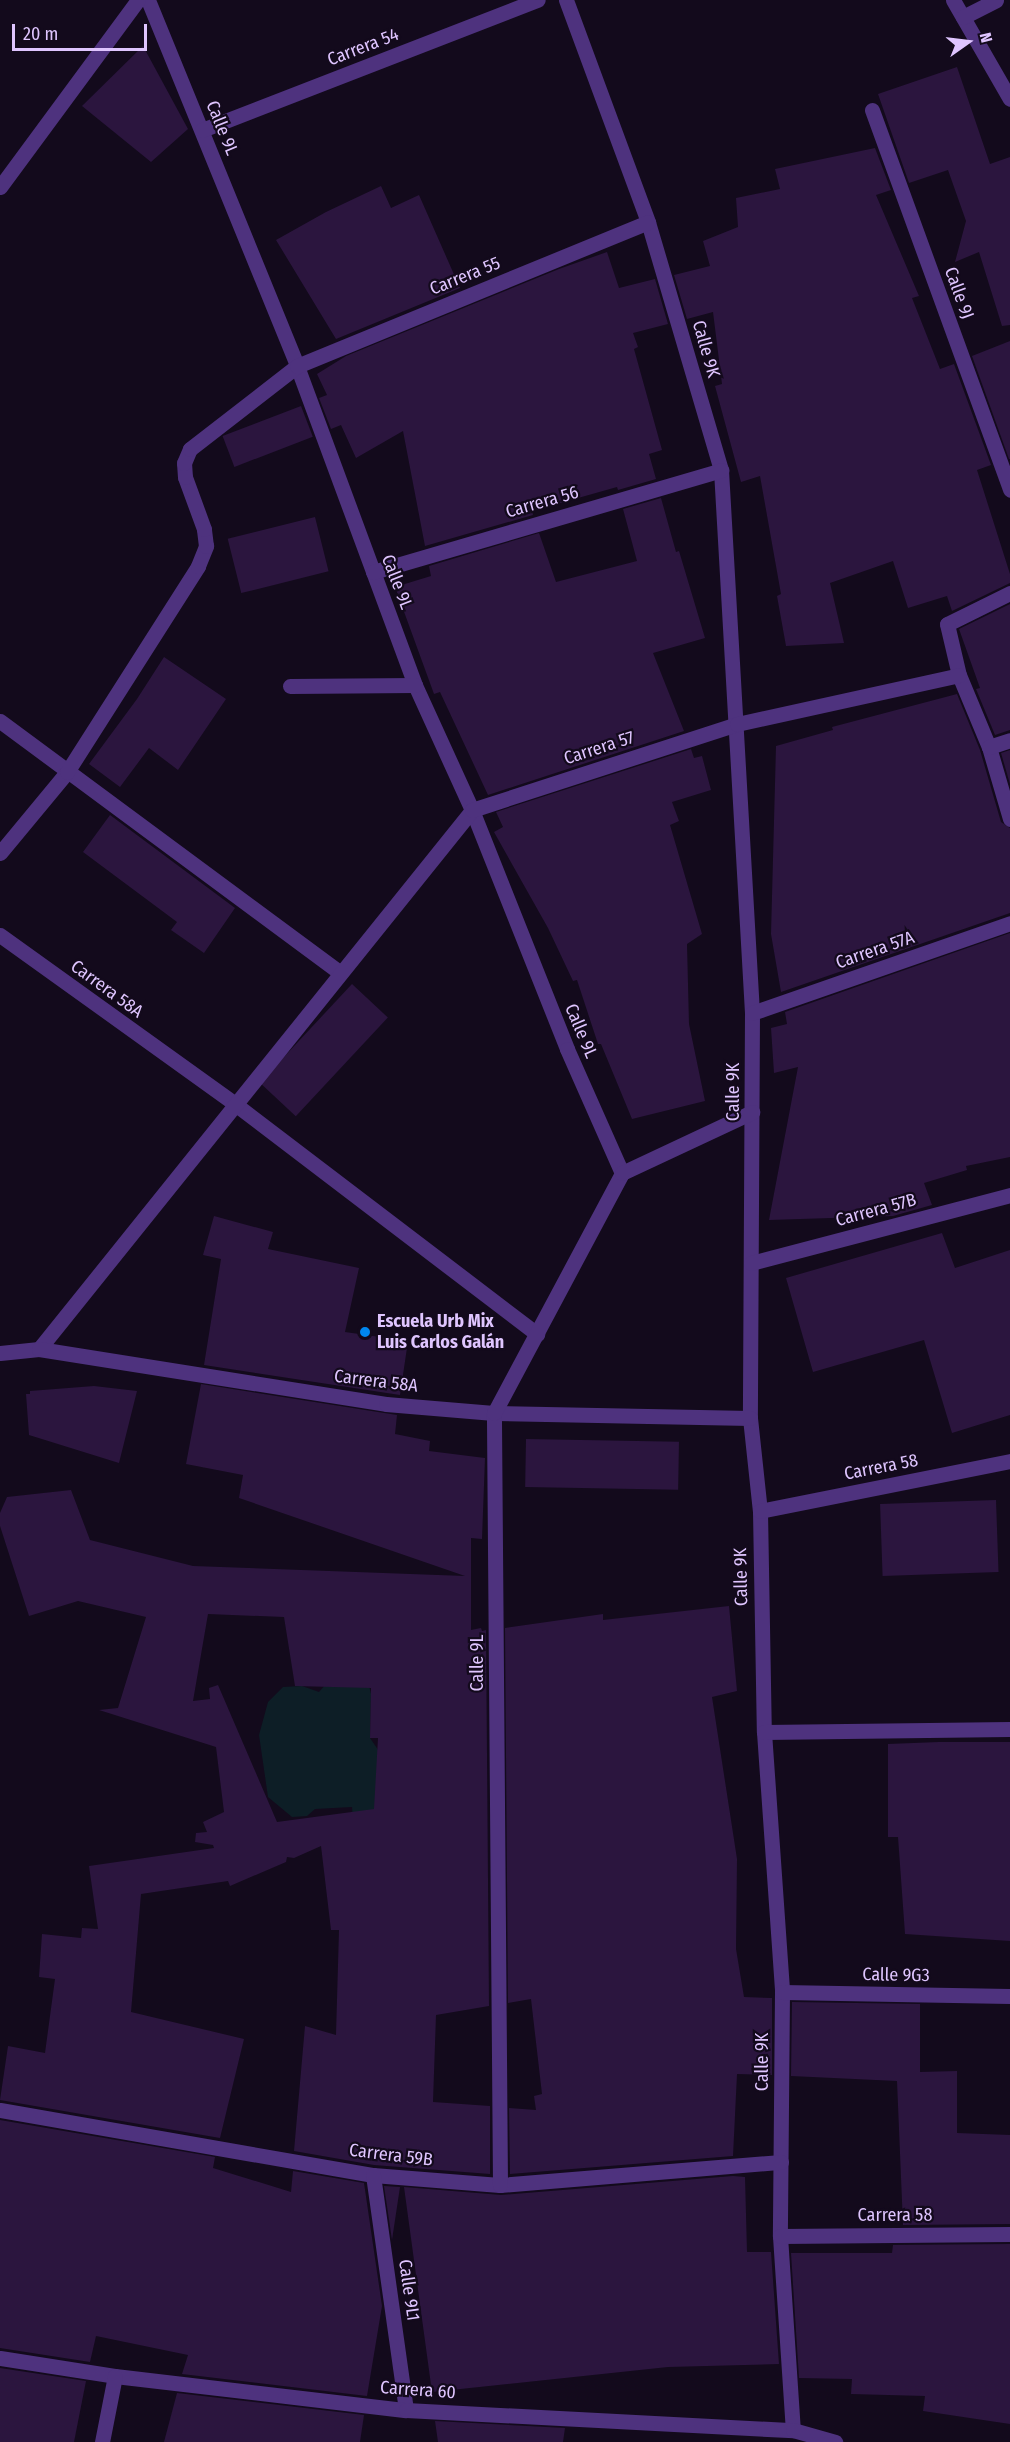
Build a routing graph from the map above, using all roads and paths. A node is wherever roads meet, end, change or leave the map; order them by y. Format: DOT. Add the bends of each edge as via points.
graph roads {
  1 [pos="138,0"];
  2 [pos="148,0"];
  3 [pos="538,0"];
  4 [pos="566,0"];
  5 [pos="953,0"];
  6 [pos="996,0"];
  7 [pos="963,17"];
  8 [pos="1010,99"];
  9 [pos="872,110"];
  10 [pos="202,130"];
  11 [pos="0,187"];
  12 [pos="648,222"];
  13 [pos="297,366"];
  14 [pos="722,470"];
  15 [pos="1010,490"];
  16 [pos="373,572"];
  17 [pos="1010,593"];
  18 [pos="958,675"];
  19 [pos="415,685"];
  20 [pos="290,686"];
  21 [pos="0,721"];
  22 [pos="737,724"];
  23 [pos="1010,740"];
  24 [pos="989,747"];
  25 [pos="67,772"];
  26 [pos="472,810"];
  27 [pos="1010,819"];
  28 [pos="0,853"];
  29 [pos="1010,922"];
  30 [pos="0,935"];
  31 [pos="340,973"];
  32 [pos="752,1013"];
  33 [pos="235,1104"];
  34 [pos="752,1112"];
  35 [pos="622,1173"];
  36 [pos="1010,1196"];
  37 [pos="752,1263"];
  38 [pos="537,1334"];
  39 [pos="39,1349"];
  40 [pos="0,1353"];
  41 [pos="494,1413"];
  42 [pos="750,1418"];
  43 [pos="1010,1461"];
  44 [pos="760,1511"];
  45 [pos="1010,1729"];
  46 [pos="764,1732"];
  47 [pos="782,1992"];
  48 [pos="1010,1996"];
  49 [pos="0,2110"];
  50 [pos="781,2162"];
  51 [pos="373,2175"];
  52 [pos="501,2185"];
  53 [pos="1010,2234"];
  54 [pos="780,2235"];
  55 [pos="0,2358"];
  56 [pos="116,2376"];
  57 [pos="406,2410"];
  58 [pos="793,2430"];
  59 [pos="102,2442"];
  60 [pos="834,2442"];
  1 -- 11 [label="street"];
  2 -- 10 [label="street, Calle 9L"];
  3 -- 10 [label="street, Carrera 54"];
  4 -- 12 [label="street, Calle 9K"];
  5 -- 7 [label="street"];
  6 -- 7 [label="street"];
  7 -- 8 [label="street"];
  9 -- 15 [label="street, Calle 9J"];
  10 -- 13 [label="street, Calle 9L"];
  12 -- 13 [label="street, Carrera 55"];
  12 -- 14 [label="street, Calle 9K"];
  13 -- 16 [label="street, Calle 9L"];
  13 -- 25 [label="street, Carrera 55" via="190,449 184,463 185,477 204,529 206,546 198,566"];
  14 -- 16 [label="street, Carrera 56"];
  14 -- 22 [label="street, Calle 9K"];
  16 -- 19 [label="street, Calle 9L"];
  17 -- 18 [label="street" via="947,624"];
  18 -- 22 [label="street"];
  18 -- 24 [label="street"];
  19 -- 20 [label="street"];
  19 -- 26 [label="street, Calle 9L"];
  21 -- 25 [label="street"];
  22 -- 26 [label="street, Carrera 57"];
  22 -- 32 [label="street, Calle 9K"];
  23 -- 24 [label="street"];
  24 -- 27 [label="street"];
  25 -- 28 [label="street, Carrera 55"];
  25 -- 31 [label="street"];
  26 -- 31 [label="street"];
  26 -- 35 [label="street, Calle 9L" via="567,1049"];
  29 -- 32 [label="street, Carrera 57A"];
  30 -- 33 [label="street, Carrera 58A"];
  31 -- 33 [label="street"];
  32 -- 34 [label="street, Calle 9K"];
  33 -- 38 [label="street, Carrera 58A"];
  33 -- 39 [label="street"];
  34 -- 35 [label="street"];
  34 -- 37 [label="street, Calle 9K"];
  35 -- 38 [label="street, Calle 9L"];
  36 -- 37 [label="street, Carrera 57B"];
  37 -- 42 [label="street, Calle 9K"];
  38 -- 41 [label="street, Calle 9L"];
  39 -- 40 [label="street, Carrera 58A"];
  39 -- 41 [label="street, Carrera 58A" via="386,1404"];
  41 -- 42 [label="street, Carrera 58A"];
  41 -- 52 [label="street, Calle 9L"];
  42 -- 44 [label="street, Calle 9K"];
  43 -- 44 [label="street, Carrera 58"];
  44 -- 46 [label="street, Calle 9K"];
  45 -- 46 [label="street"];
  46 -- 47 [label="street, Calle 9K"];
  47 -- 48 [label="street, Calle 9G3"];
  47 -- 50 [label="street, Calle 9K"];
  49 -- 51 [label="street, Carrera 59B"];
  50 -- 52 [label="street, Carrera 59B"];
  50 -- 54 [label="street, Calle 9K"];
  51 -- 52 [label="street, Carrera 59B"];
  51 -- 57 [label="street, Calle 9L1"];
  53 -- 54 [label="street, Carrera 58"];
  54 -- 58 [label="street, Calle 9K"];
  55 -- 56 [label="street, Carrera 60"];
  56 -- 57 [label="street, Carrera 60"];
  56 -- 59 [label="street"];
  57 -- 58 [label="street, Carrera 60"];
  58 -- 60 [label="street, Carrera 60"];
}
